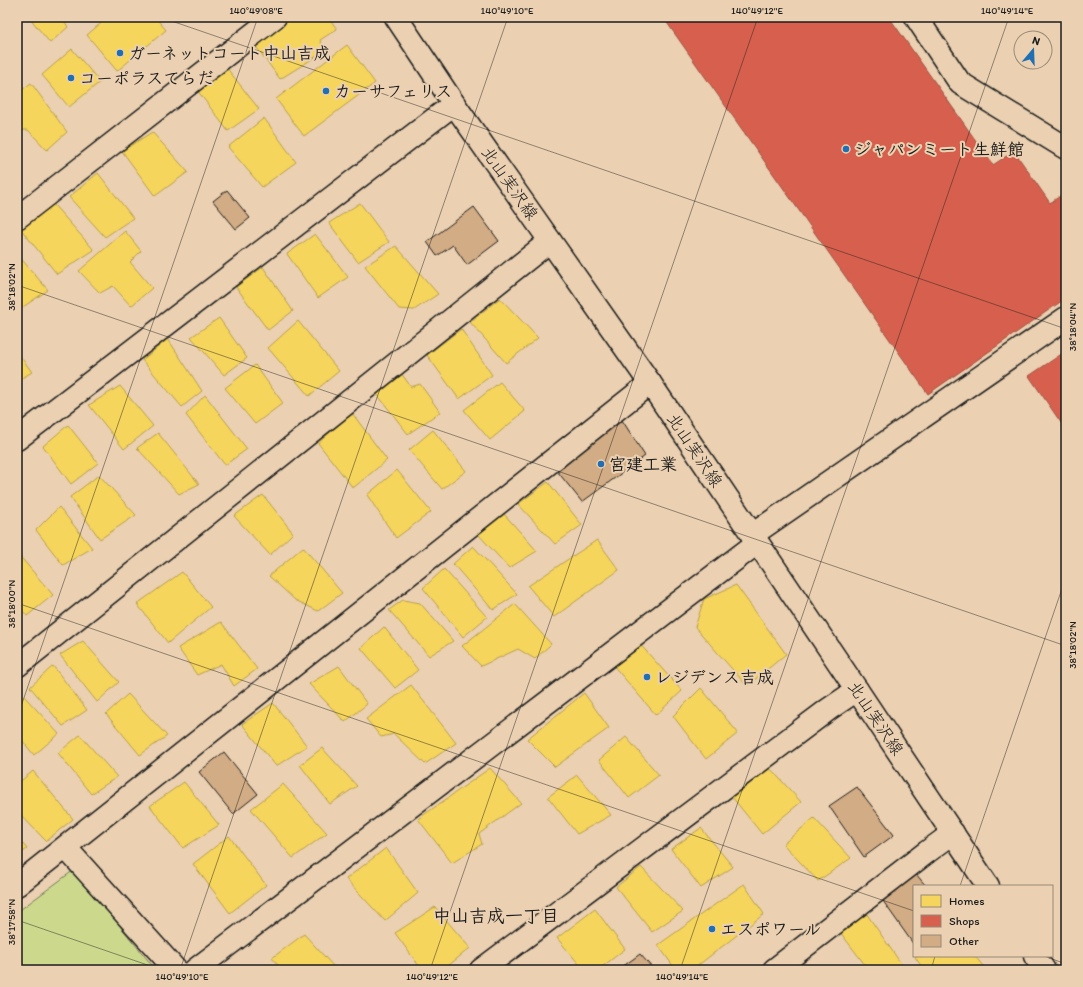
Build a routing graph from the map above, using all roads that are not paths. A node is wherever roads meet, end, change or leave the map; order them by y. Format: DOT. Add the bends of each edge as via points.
graph roads {
  1 [pos="275,17"];
  2 [pos="396,17"];
  3 [pos="916,17"];
  4 [pos="454,104"];
  5 [pos="1066,148"];
  6 [pos="17,218"];
  7 [pos="550,241"];
  8 [pos="1066,318"];
  9 [pos="650,383"];
  10 [pos="17,439"];
  11 [pos="755,539"];
  12 [pos="17,666"];
  13 [pos="857,690"];
  14 [pos="953,834"];
  15 [pos="65,847"];
  16 [pos="987,885"];
  17 [pos="17,886"];
  18 [pos="1036,957"];
  19 [pos="176,970"];
  20 [pos="195,970"];
  21 [pos="481,970"];
  22 [pos="774,970"];
  23 [pos="1044,970"];
  1 -- 6 [label="street"];
  2 -- 4 [label="street, 北山実沢線"];
  3 -- 5 [label="street" via="960,83"];
  4 -- 7 [label="street, 北山実沢線"];
  4 -- 10 [label="street"];
  7 -- 9 [label="street, 北山実沢線"];
  7 -- 12 [label="street"];
  8 -- 11 [label="street"];
  9 -- 11 [label="street, 北山実沢線"];
  9 -- 15 [label="street"];
  11 -- 13 [label="street, 北山実沢線"];
  11 -- 20 [label="street"];
  13 -- 14 [label="street, 北山実沢線"];
  13 -- 21 [label="street" via="829,708"];
  14 -- 16 [label="street, 北山実沢線"];
  14 -- 22 [label="street"];
  15 -- 17 [label="street"];
  15 -- 19 [label="street"];
  18 -- 23 [label="street"];
}
